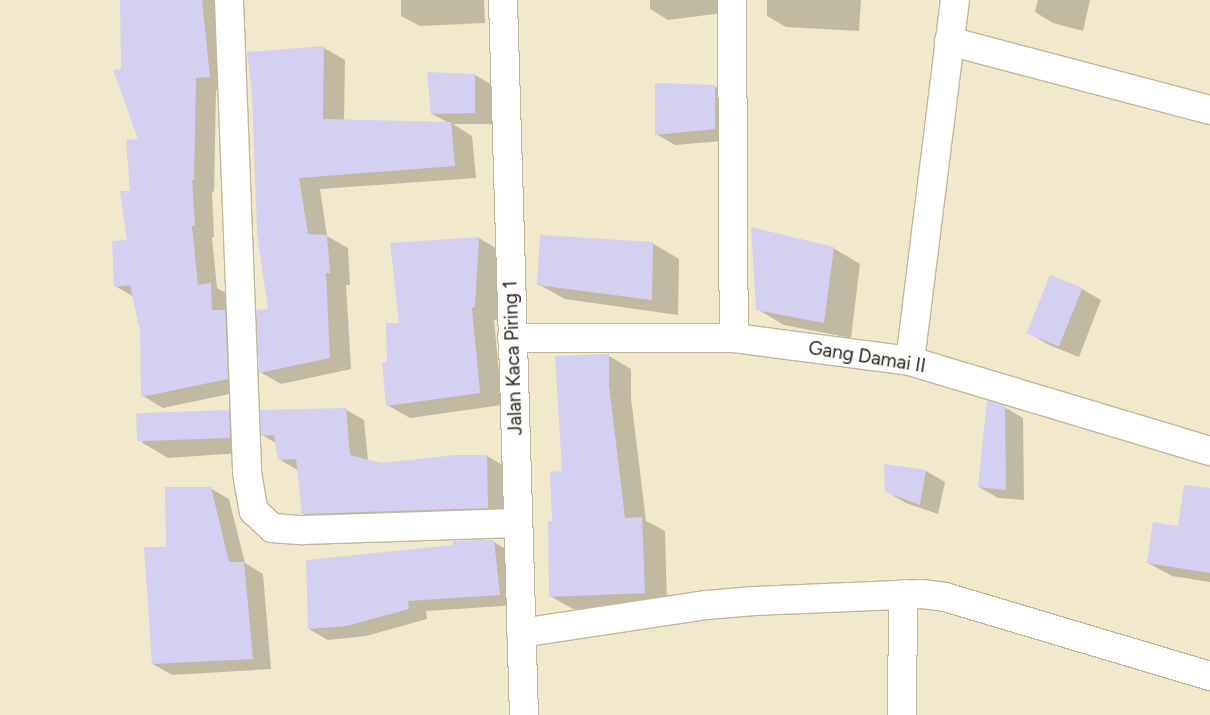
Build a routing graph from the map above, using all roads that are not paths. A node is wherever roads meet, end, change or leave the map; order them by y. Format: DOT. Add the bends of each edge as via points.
graph roads {
  1 [pos="228,0"];
  2 [pos="503,0"];
  3 [pos="732,0"];
  4 [pos="955,0"];
  5 [pos="949,41"];
  6 [pos="1210,110"];
  7 [pos="512,338"];
  8 [pos="734,338"];
  9 [pos="910,360"];
  10 [pos="1210,451"];
  11 [pos="517,524"];
  12 [pos="903,594"];
  13 [pos="521,633"];
  14 [pos="1210,676"];
  15 [pos="524,715"];
  16 [pos="902,715"];
  1 -- 11 [label="street" via="247,473 254,511 272,528 303,530"];
  2 -- 7 [label="street, Jalan Kaca Piring 1"];
  3 -- 8 [label="street"];
  4 -- 5 [label="street"];
  5 -- 6 [label="street"];
  5 -- 9 [label="street"];
  7 -- 8 [label="street, Gang Damai II"];
  7 -- 11 [label="street, Jalan Kaca Piring 1"];
  8 -- 9 [label="street, Gang Damai II"];
  9 -- 10 [label="street, Gang Damai II"];
  11 -- 13 [label="street, Jalan Kaca Piring 1"];
  12 -- 13 [label="street" via="707,605"];
  12 -- 14 [label="street" via="945,598"];
  12 -- 16 [label="street"];
  13 -- 15 [label="street, Jalan Kaca Piring 1"];
}
